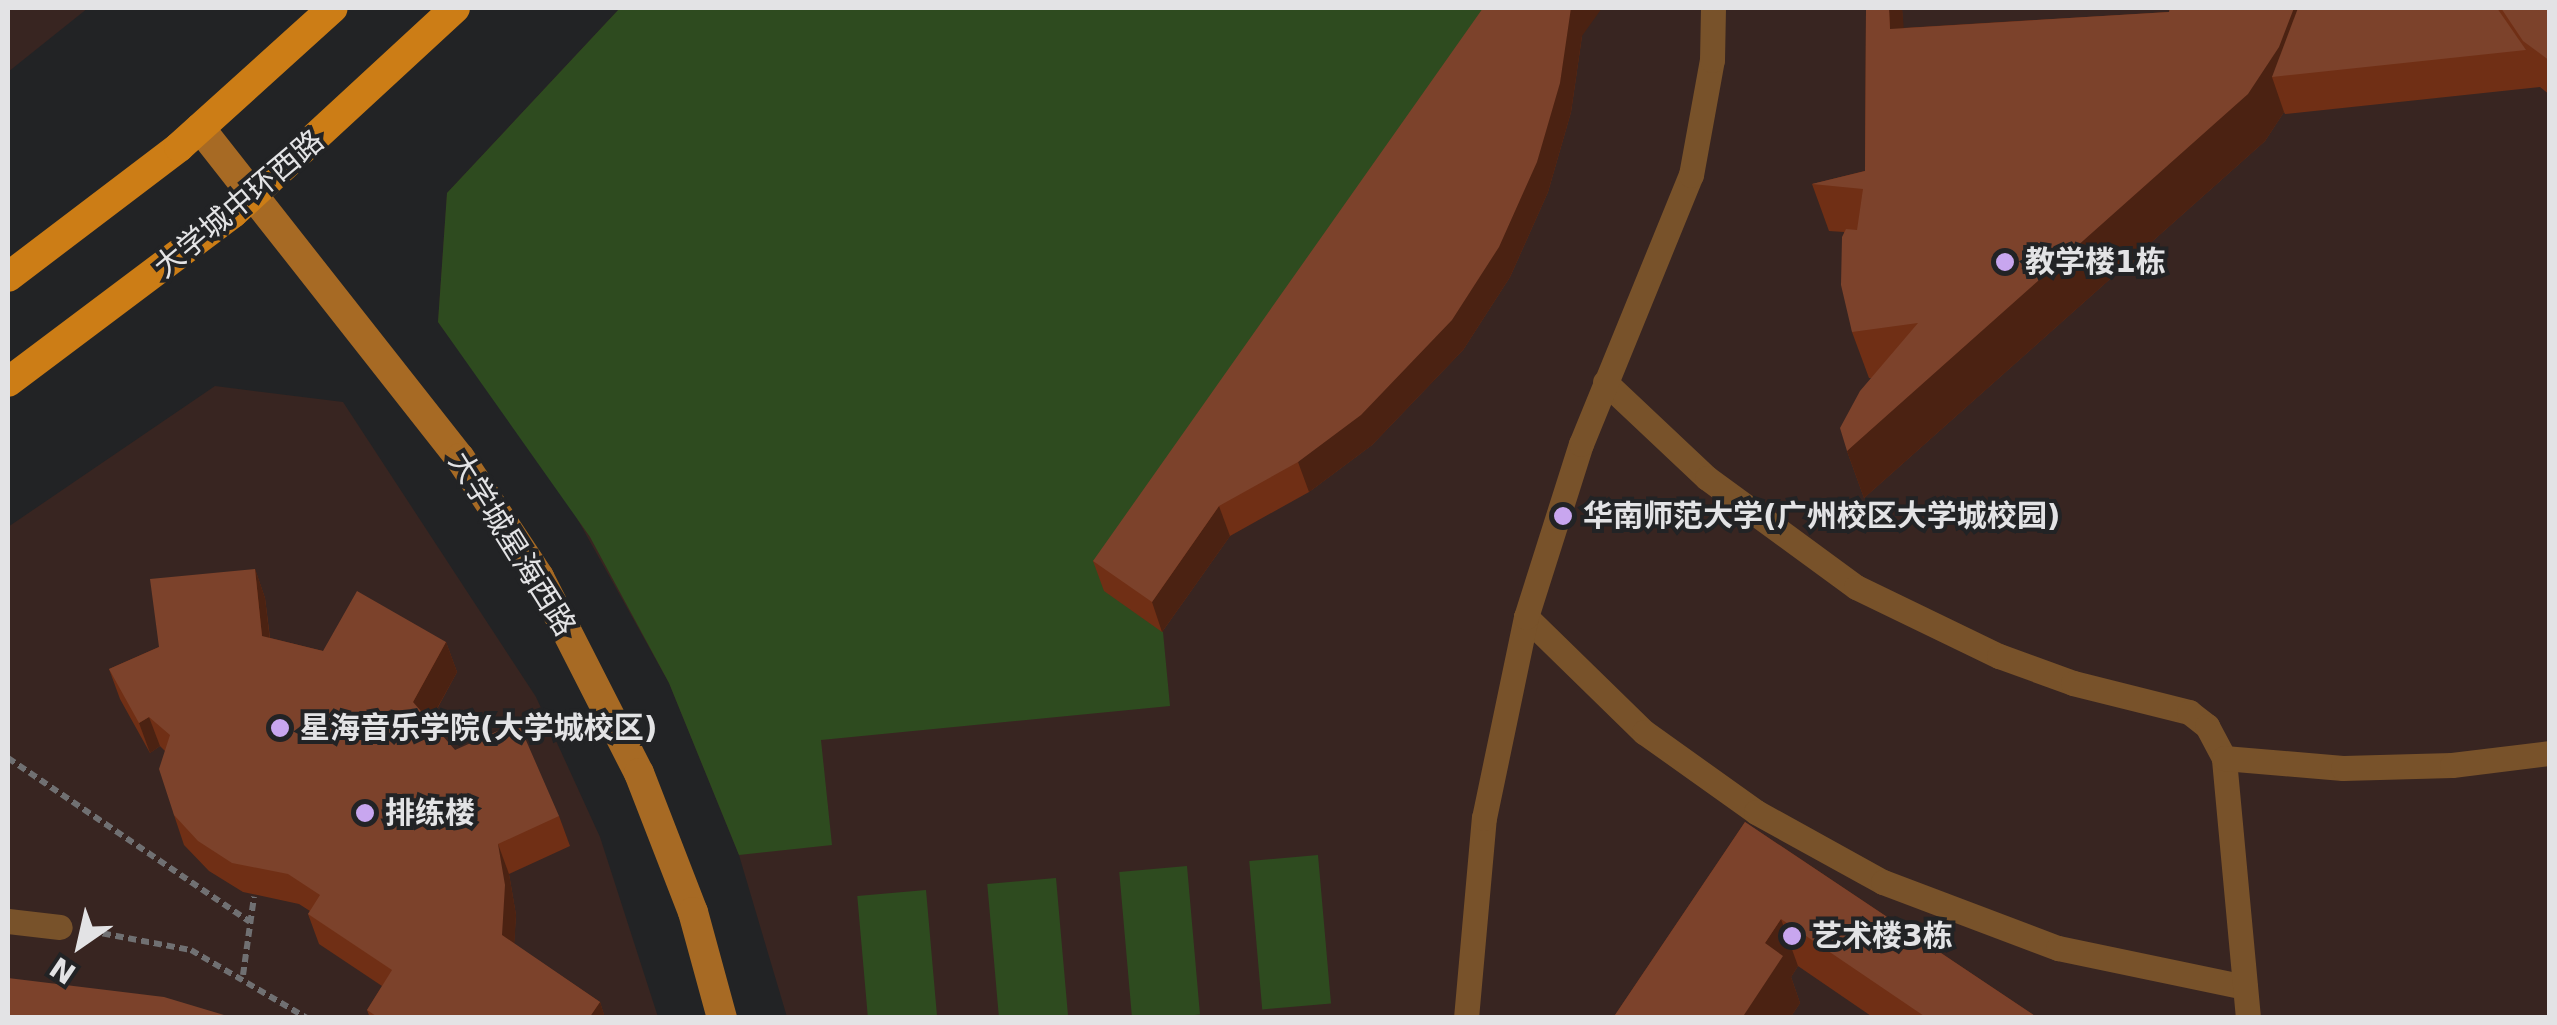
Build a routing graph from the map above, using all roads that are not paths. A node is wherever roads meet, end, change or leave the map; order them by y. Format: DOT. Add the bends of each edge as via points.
graph roads {
  1 [pos="334,8"];
  2 [pos="455,8"];
  3 [pos="1713,8"];
  4 [pos="200,128"];
  5 [pos="254,195"];
  6 [pos="8,277"];
  7 [pos="8,382"];
  8 [pos="1605,382"];
  9 [pos="1526,617"];
  10 [pos="2550,753"];
  11 [pos="2224,758"];
  12 [pos="8,921"];
  13 [pos="60,927"];
  14 [pos="2246,987"];
  15 [pos="722,1018"];
  16 [pos="1466,1018"];
  17 [pos="2248,1018"];
  1 -- 4 [label="main road"];
  2 -- 5 [label="main road, 大学城中环西路"];
  3 -- 8 [label="lane" via="1710,80 1692,174"];
  4 -- 5 [label="street, 大学城星海西路"];
  4 -- 6 [label="main road"];
  5 -- 7 [label="main road, 大学城中环西路"];
  5 -- 15 [label="street, 大学城星海西路" via="460,458 539,577 639,773 692,912"];
  8 -- 9 [label="lane"];
  8 -- 11 [label="lane" via="1720,488 1856,587 2073,684 2189,712 2207,726"];
  9 -- 14 [label="lane" via="1644,732 1772,822 1883,882 2058,948"];
  9 -- 16 [label="lane" via="1484,818"];
  10 -- 11 [label="lane" via="2343,768"];
  11 -- 14 [label="lane"];
  12 -- 13 [label="lane"];
  14 -- 17 [label="lane"];
}
